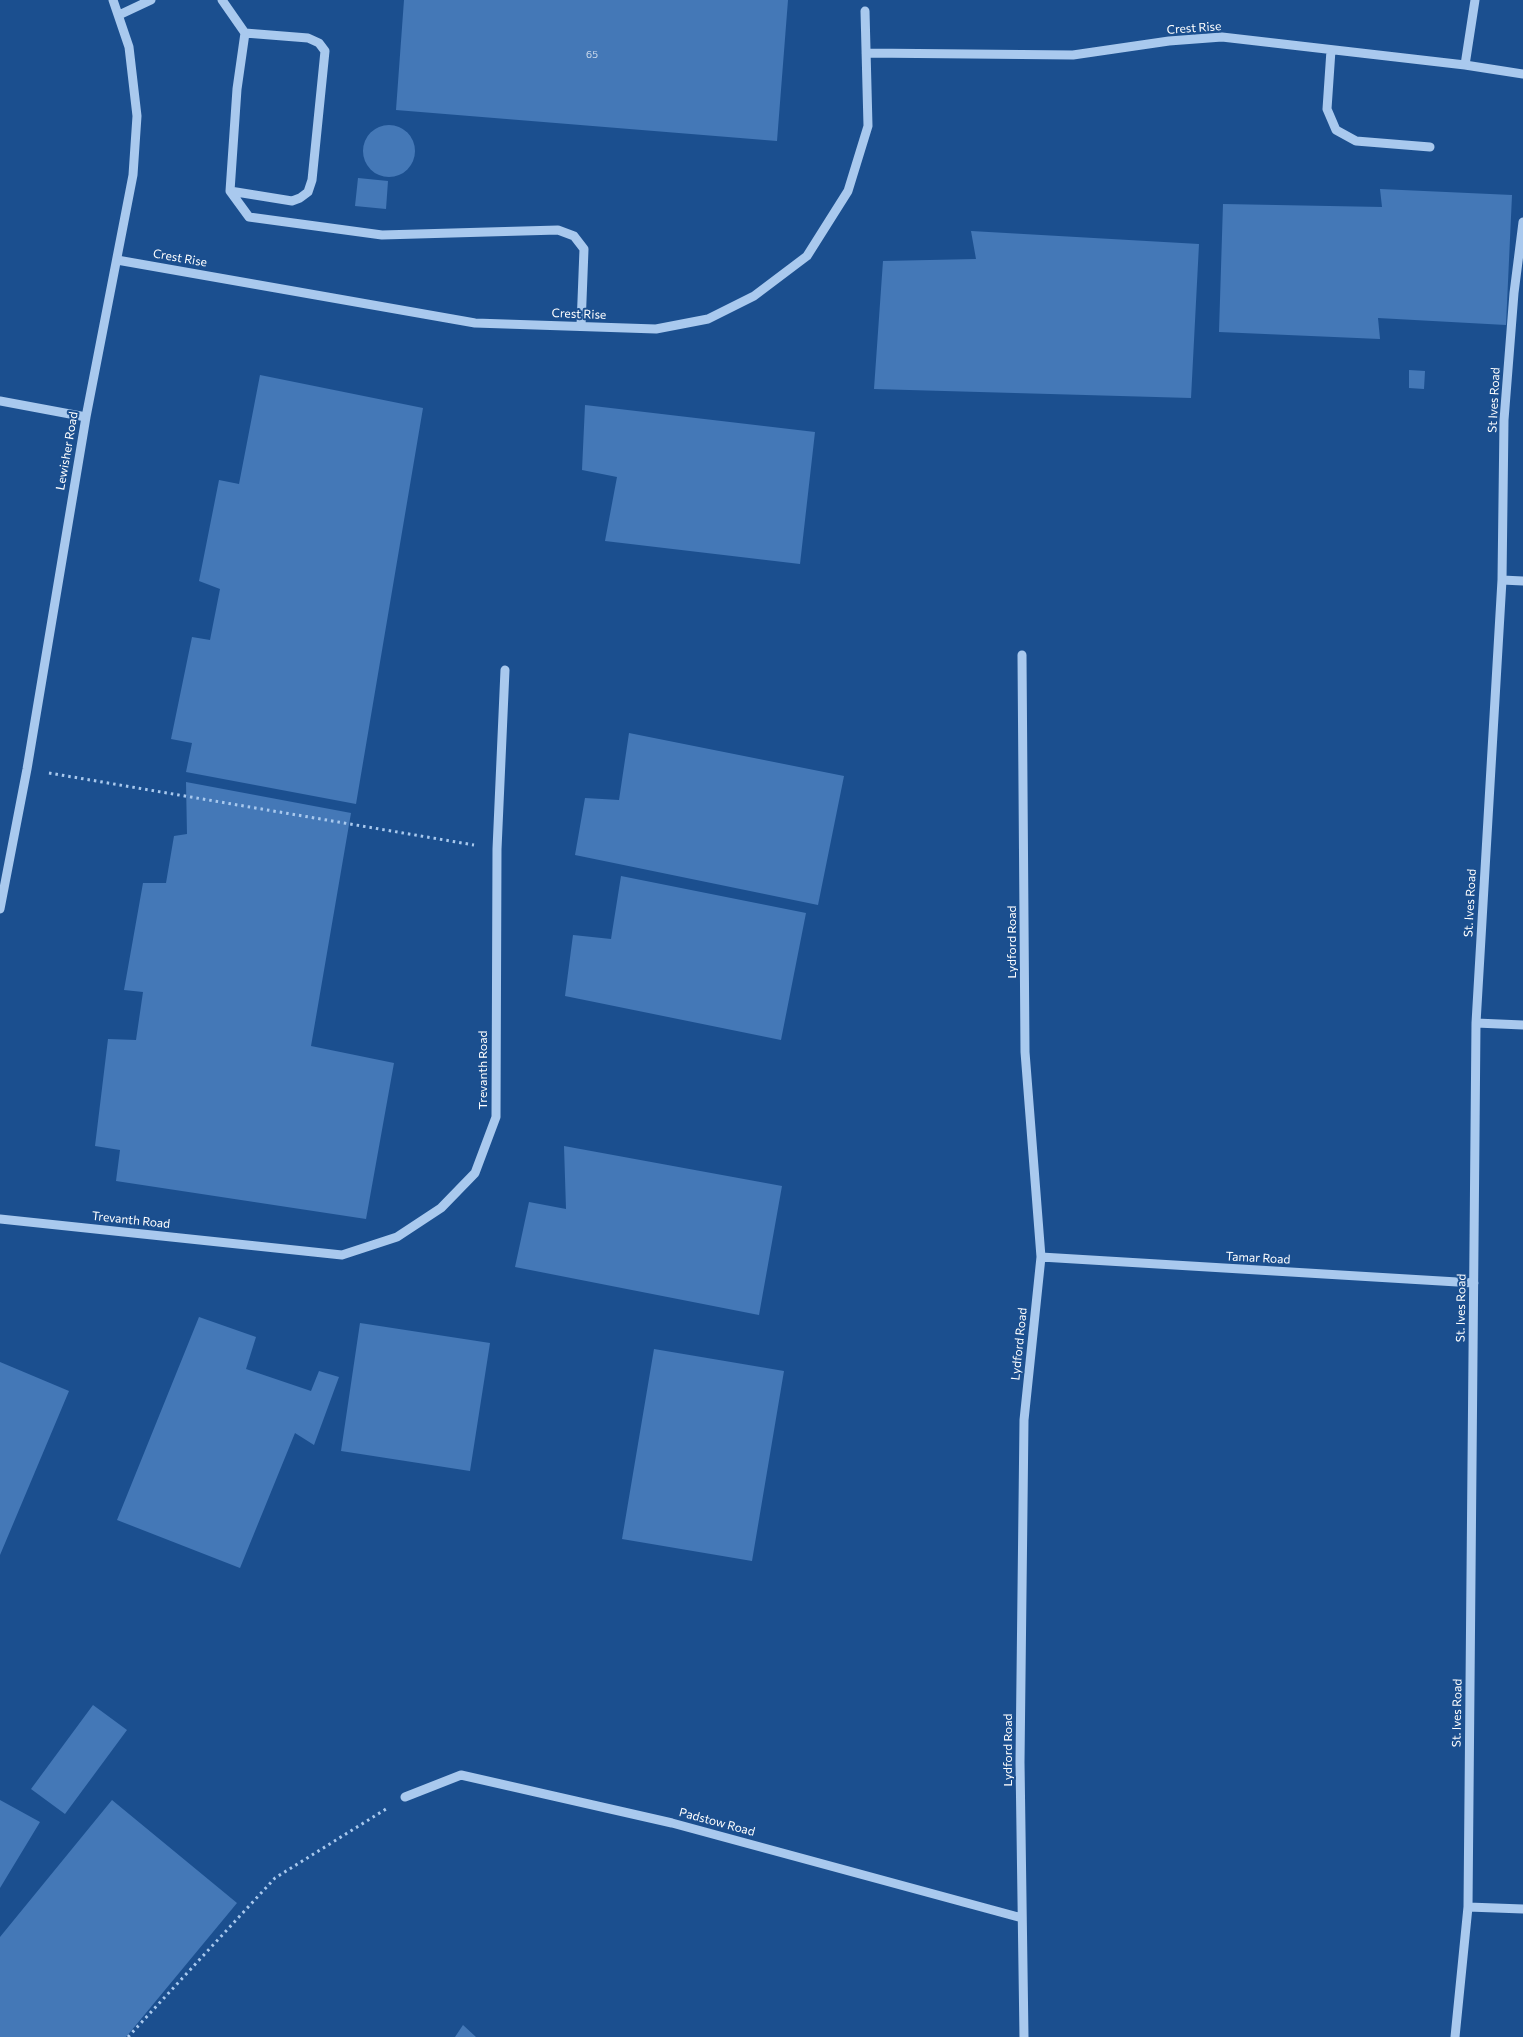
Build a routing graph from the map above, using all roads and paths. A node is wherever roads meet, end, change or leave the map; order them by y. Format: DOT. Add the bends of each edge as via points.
graph roads {
  1 [pos="112,0"];
  2 [pos="150,0"];
  3 [pos="222,0"];
  4 [pos="1475,0"];
  5 [pos="865,11"];
  6 [pos="119,15"];
  7 [pos="245,33"];
  8 [pos="1332,50"];
  9 [pos="866,53"];
  10 [pos="1465,65"];
  11 [pos="1523,74"];
  12 [pos="1430,147"];
  13 [pos="230,191"];
  14 [pos="1523,222"];
  15 [pos="117,260"];
  16 [pos="580,326"];
  17 [pos="0,401"];
  18 [pos="86,417"];
  19 [pos="1502,580"];
  20 [pos="1523,580"];
  21 [pos="1022,655"];
  22 [pos="505,670"];
  23 [pos="26,769"];
  24 [pos="497,849"];
  25 [pos="0,909"];
  26 [pos="1476,1023"];
  27 [pos="1523,1025"];
  28 [pos="0,1218"];
  29 [pos="1041,1257"];
  30 [pos="1474,1283"];
  31 [pos="405,1797"];
  32 [pos="1468,1907"];
  33 [pos="1523,1909"];
  34 [pos="1022,1918"];
  35 [pos="1022,2036"];
  36 [pos="128,2037"];
  37 [pos="1455,2037"];
  1 -- 6 [label="street, Lewisher Road"];
  2 -- 6 [label="street"];
  3 -- 7 [label="street"];
  4 -- 10 [label="street"];
  5 -- 9 [label="street, Crest Rise"];
  6 -- 15 [label="street, Lewisher Road" via="129,47 137,116 133,175"];
  7 -- 13 [label="street" via="237,89"];
  7 -- 13 [label="street" via="308,38 319,43 325,51 312,180 308,192 292,200"];
  8 -- 9 [label="street, Crest Rise" via="1222,37 1073,55"];
  8 -- 10 [label="street, Crest Rise"];
  8 -- 12 [label="street" via="1327,109 1336,130 1356,141"];
  9 -- 16 [label="street, Crest Rise" via="868,126 848,191 807,256 754,296 708,319 656,329"];
  10 -- 11 [label="street, Crest Rise"];
  13 -- 16 [label="street" via="249,217 382,235 558,230 574,236 584,250"];
  14 -- 19 [label="street, St Ives Road" via="1504,420"];
  15 -- 16 [label="street, Crest Rise" via="475,323"];
  15 -- 18 [label="street, Lewisher Road"];
  17 -- 18 [label="street"];
  18 -- 23 [label="street, Lewisher Road"];
  19 -- 20 [label="street"];
  19 -- 26 [label="street, St. Ives Road"];
  21 -- 29 [label="street, Lydford Road" via="1025,1052"];
  22 -- 24 [label="street, Trevanth Road"];
  23 -- 24 [label="path"];
  23 -- 25 [label="street, Lewisher Road"];
  24 -- 28 [label="street, Trevanth Road" via="496,1117 474,1173 441,1208 397,1237 342,1255"];
  26 -- 27 [label="street"];
  26 -- 30 [label="street, St. Ives Road"];
  29 -- 30 [label="street, Tamar Road"];
  29 -- 34 [label="street, Lydford Road" via="1024,1420 1020,1762"];
  30 -- 32 [label="street, St. Ives Road"];
  31 -- 34 [label="street, Padstow Road" via="461,1775 672,1823"];
  31 -- 36 [label="path" via="274,1878"];
  32 -- 33 [label="street"];
  32 -- 37 [label="street, St. Ives Road"];
  34 -- 35 [label="street, Lydford Road"];
}
